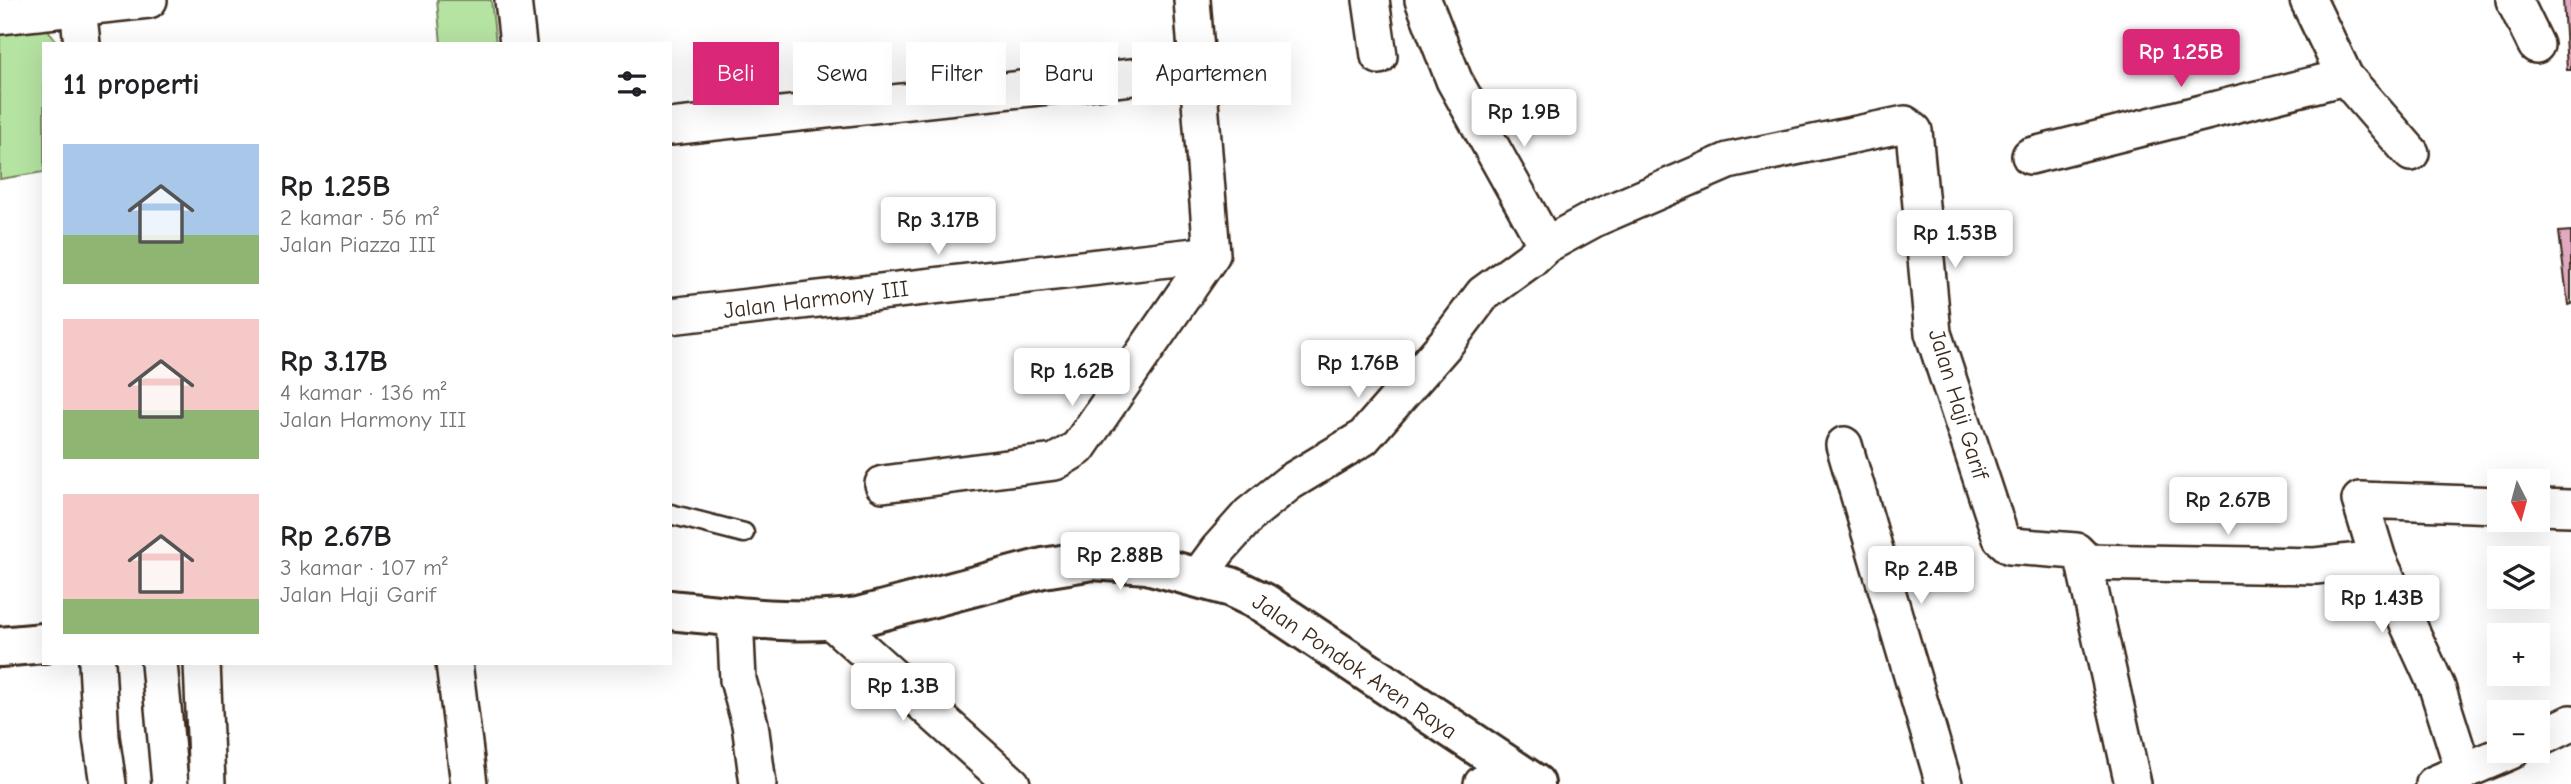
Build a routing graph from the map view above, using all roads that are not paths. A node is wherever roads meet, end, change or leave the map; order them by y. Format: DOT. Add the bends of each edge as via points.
graph roads {
  1 [pos="149,0"];
  2 [pos="513,0"];
  3 [pos="1192,0"];
  4 [pos="1371,0"];
  5 [pos="1423,0"];
  6 [pos="2308,0"];
  7 [pos="2514,0"];
  8 [pos="78,7"];
  9 [pos="0,16"];
  10 [pos="82,42"];
  11 [pos="518,42"];
  12 [pos="1195,42"];
  13 [pos="2536,45"];
  14 [pos="1379,56"];
  15 [pos="1132,77"];
  16 [pos="2345,77"];
  17 [pos="1200,105"];
  18 [pos="672,127"];
  19 [pos="2411,153"];
  20 [pos="2030,156"];
  21 [pos="1546,245"];
  22 [pos="1212,254"];
  23 [pos="672,316"];
  24 [pos="1844,445"];
  25 [pos="883,484"];
  26 [pos="2487,505"];
  27 [pos="2550,507"];
  28 [pos="2571,508"];
  29 [pos="672,515"];
  30 [pos="744,533"];
  31 [pos="2378,559"];
  32 [pos="2085,562"];
  33 [pos="1198,577"];
  34 [pos="672,610"];
  35 [pos="734,617"];
  36 [pos="831,621"];
  37 [pos="42,643"];
  38 [pos="0,647"];
  39 [pos="97,665"];
  40 [pos="159,665"];
  41 [pos="202,665"];
  42 [pos="454,665"];
  43 [pos="2571,723"];
  44 [pos="2550,733"];
  45 [pos="2487,761"];
  46 [pos="2449,778"];
  47 [pos="1509,779"];
  48 [pos="108,784"];
  49 [pos="170,784"];
  50 [pos="207,784"];
  51 [pos="469,784"];
  52 [pos="758,784"];
  53 [pos="1012,784"];
  54 [pos="1944,784"];
  55 [pos="2133,784"];
  1 -- 8 [label="street"];
  2 -- 11 [label="street"];
  3 -- 12 [label="street"];
  4 -- 14 [label="street"];
  5 -- 21 [label="street" via="1454,80"];
  6 -- 16 [label="street"];
  7 -- 13 [label="street"];
  8 -- 9 [label="street"];
  8 -- 10 [label="street"];
  15 -- 18 [label="street"];
  16 -- 19 [label="street"];
  16 -- 20 [label="street"];
  17 -- 22 [label="street"];
  21 -- 32 [label="street, Jalan Haji Garif" via="1728,161 1893,125 1911,127 1933,333 2001,538 2010,546 2076,551"];
  21 -- 33 [label="street" via="1483,294 1363,438 1290,482 1250,514"];
  22 -- 23 [label="street, Jalan Harmony III"];
  22 -- 25 [label="street" via="1078,448 1055,462"];
  24 -- 54 [label="street"];
  26 -- 31 [label="street" via="2360,500"];
  27 -- 28 [label="street"];
  29 -- 30 [label="lane"];
  31 -- 32 [label="street" via="2315,566"];
  31 -- 46 [label="street" via="2437,687"];
  32 -- 55 [label="street"];
  33 -- 36 [label="main road, Jalan Pondok Aren Raya" via="1147,564 1093,560 1043,568"];
  33 -- 47 [label="main road, Jalan Pondok Aren Raya" via="1264,603"];
  34 -- 35 [label="main road, Jalan Pondok Aren Raya"];
  35 -- 36 [label="main road, Jalan Pondok Aren Raya"];
  35 -- 52 [label="street" via="738,680"];
  36 -- 53 [label="street"];
  37 -- 38 [label="main road"];
  39 -- 48 [label="street"];
  40 -- 49 [label="street"];
  41 -- 50 [label="street"];
  42 -- 51 [label="street"];
  43 -- 44 [label="street"];
  45 -- 46 [label="street"];
}
